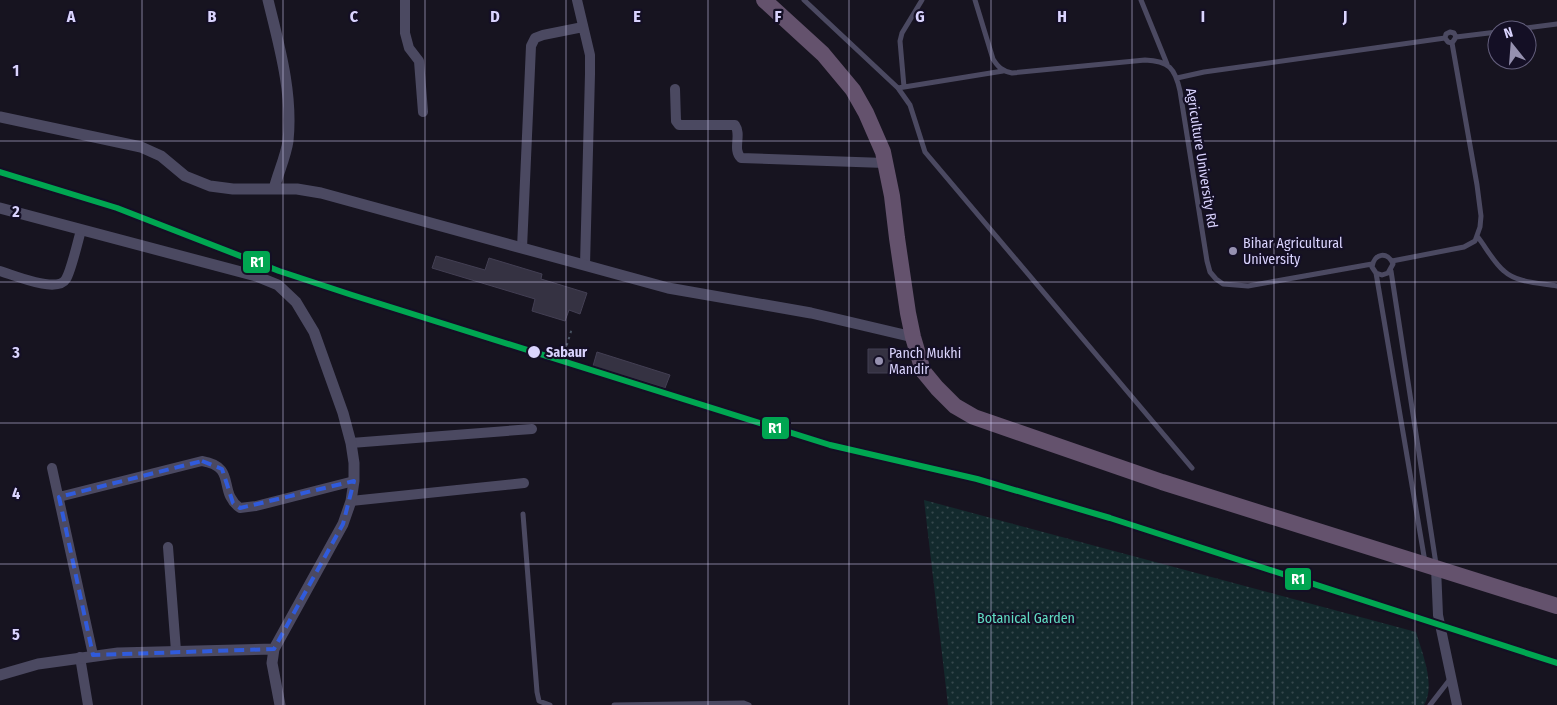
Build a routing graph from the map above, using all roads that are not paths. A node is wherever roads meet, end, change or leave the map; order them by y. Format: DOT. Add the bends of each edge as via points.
graph roads {
  1 [pos="268,0"];
  2 [pos="404,0"];
  3 [pos="577,0"];
  4 [pos="764,0"];
  5 [pos="804,0"];
  6 [pos="922,0"];
  7 [pos="975,0"];
  8 [pos="1141,0"];
  9 [pos="1557,24"];
  10 [pos="583,27"];
  11 [pos="1537,27"];
  12 [pos="1487,33"];
  13 [pos="1445,38"];
  14 [pos="1456,38"];
  15 [pos="1452,43"];
  16 [pos="1167,64"];
  17 [pos="1003,71"];
  18 [pos="1177,78"];
  19 [pos="898,88"];
  20 [pos="904,88"];
  21 [pos="675,89"];
  22 [pos="423,112"];
  23 [pos="0,117"];
  24 [pos="885,163"];
  25 [pos="274,189"];
  26 [pos="0,208"];
  27 [pos="81,230"];
  28 [pos="1477,236"];
  29 [pos="522,248"];
  30 [pos="1392,261"];
  31 [pos="1372,264"];
  32 [pos="585,265"];
  33 [pos="0,271"];
  34 [pos="1391,271"];
  35 [pos="1376,273"];
  36 [pos="1557,286"];
  37 [pos="914,337"];
  38 [pos="532,429"];
  39 [pos="351,443"];
  40 [pos="52,468"];
  41 [pos="1192,468"];
  42 [pos="354,481"];
  43 [pos="524,484"];
  44 [pos="59,497"];
  45 [pos="351,501"];
  46 [pos="523,514"];
  47 [pos="168,547"];
  48 [pos="1431,566"];
  49 [pos="1557,606"];
  50 [pos="274,649"];
  51 [pos="176,651"];
  52 [pos="93,655"];
  53 [pos="80,657"];
  54 [pos="0,675"];
  55 [pos="1452,676"];
  56 [pos="1456,701"];
  57 [pos="88,705"];
  58 [pos="280,705"];
  59 [pos="550,705"];
  60 [pos="614,705"];
  61 [pos="749,705"];
  62 [pos="1430,705"];
  63 [pos="1465,705"];
  1 -- 25 [label="street" via="283,63 288,116 288,142"];
  2 -- 22 [label="street" via="405,33 419,61"];
  3 -- 10 [label="street"];
  4 -- 24 [label="highway" via="823,54 853,90 883,152"];
  5 -- 19 [label="lane"];
  6 -- 20 [label="lane" via="900,41"];
  7 -- 17 [label="lane" via="993,59"];
  8 -- 16 [label="lane, Agriculture University Rd"];
  9 -- 11 [label="lane"];
  10 -- 29 [label="street" via="543,35 535,38 532,46"];
  10 -- 32 [label="street" via="590,55"];
  12 -- 14 [label="lane"];
  13 -- 14 [label="lane" via="1450,32"];
  13 -- 15 [label="lane"];
  13 -- 18 [label="lane"];
  14 -- 15 [label="lane"];
  15 -- 28 [label="lane" via="1477,185 1481,216"];
  16 -- 17 [label="lane" via="1145,60 1012,73"];
  16 -- 18 [label="lane, Agriculture University Rd"];
  17 -- 20 [label="lane"];
  18 -- 31 [label="lane, Agriculture University Rd" via="1207,261 1216,279 1223,284 1248,286"];
  19 -- 20 [label="lane"];
  19 -- 41 [label="lane" via="910,105 925,152"];
  21 -- 24 [label="street" via="676,121 679,125 735,125 741,158"];
  23 -- 25 [label="street" via="141,147 161,156 185,176 210,186"];
  24 -- 37 [label="highway"];
  25 -- 29 [label="street" via="298,188 321,193"];
  26 -- 27 [label="street"];
  27 -- 33 [label="street" via="67,278 61,284 52,286"];
  27 -- 39 [label="street" via="256,276 278,285 296,302 314,332"];
  28 -- 30 [label="lane" via="1464,247"];
  28 -- 36 [label="lane" via="1509,275"];
  29 -- 32 [label="street"];
  30 -- 31 [label="lane" via="1381,255"];
  30 -- 34 [label="lane"];
  31 -- 35 [label="lane"];
  32 -- 37 [label="street" via="668,288 811,313"];
  34 -- 35 [label="lane" via="1382,275"];
  34 -- 48 [label="lane"];
  35 -- 48 [label="lane"];
  37 -- 48 [label="highway" via="924,370 937,388 955,406 974,417 1162,482"];
  38 -- 39 [label="street"];
  39 -- 42 [label="street"];
  40 -- 44 [label="street"];
  42 -- 44 [label="street" via="240,508 233,503 222,469 214,463 202,462"];
  42 -- 45 [label="street"];
  43 -- 45 [label="street"];
  44 -- 52 [label="street"];
  45 -- 50 [label="street" via="343,524"];
  46 -- 59 [label="lane" via="537,692 540,701"];
  47 -- 51 [label="street"];
  48 -- 49 [label="highway"];
  48 -- 55 [label="street"];
  50 -- 51 [label="street"];
  50 -- 58 [label="street" via="272,663"];
  51 -- 52 [label="street"];
  52 -- 53 [label="street"];
  53 -- 54 [label="street"];
  53 -- 57 [label="street"];
  55 -- 56 [label="street"];
  55 -- 62 [label="lane"];
  56 -- 63 [label="street"];
  60 -- 61 [label="lane"];
}
